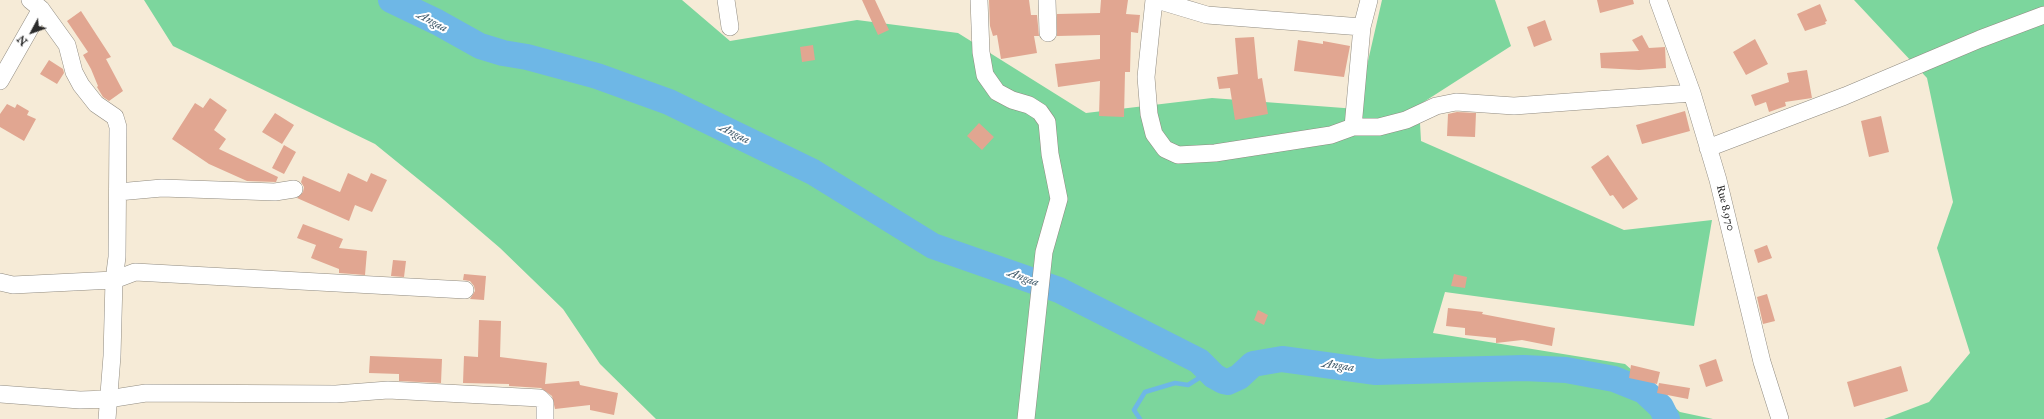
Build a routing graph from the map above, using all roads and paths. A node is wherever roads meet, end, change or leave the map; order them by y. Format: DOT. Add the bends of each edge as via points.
graph roads {
  1 [pos="726,0"];
  2 [pos="979,0"];
  3 [pos="1047,0"];
  4 [pos="1156,0"];
  5 [pos="1370,0"];
  6 [pos="1658,0"];
  7 [pos="36,5"];
  8 [pos="2044,15"];
  9 [pos="730,27"];
  10 [pos="1362,27"];
  11 [pos="1048,33"];
  12 [pos="0,81"];
  13 [pos="1692,94"];
  14 [pos="1353,127"];
  15 [pos="1708,148"];
  16 [pos="294,189"];
  17 [pos="118,192"];
  18 [pos="114,280"];
  19 [pos="0,282"];
  20 [pos="466,290"];
  21 [pos="0,394"];
  22 [pos="108,399"];
  23 [pos="107,419"];
  24 [pos="545,419"];
  25 [pos="1026,419"];
  26 [pos="1780,419"];
  1 -- 9 [label="street"];
  2 -- 25 [label="street" via="984,75 997,92 1030,105 1040,112 1047,122 1059,199 1044,252"];
  3 -- 11 [label="street"];
  4 -- 10 [label="street" via="1208,14"];
  4 -- 14 [label="street" via="1146,78 1149,114 1154,134 1165,149 1178,155 1214,153 1331,135"];
  5 -- 10 [label="street"];
  6 -- 13 [label="street, Rue 8.970"];
  7 -- 12 [label="street"];
  7 -- 17 [label="street" via="67,45 74,72 81,85 96,104 115,117 118,127"];
  8 -- 15 [label="street"];
  10 -- 14 [label="street"];
  13 -- 14 [label="street" via="1514,106 1456,102 1436,106 1406,120 1379,127"];
  13 -- 15 [label="street, Rue 8.970"];
  15 -- 26 [label="street, Rue 8.970" via="1762,362"];
  16 -- 17 [label="street" via="275,192 162,188"];
  17 -- 18 [label="street"];
  18 -- 19 [label="street" via="13,285"];
  18 -- 20 [label="street" via="135,272"];
  18 -- 22 [label="street"];
  21 -- 22 [label="street"];
  22 -- 23 [label="street"];
  22 -- 24 [label="street" via="146,393 336,394 388,390 540,398 545,402"];
}
